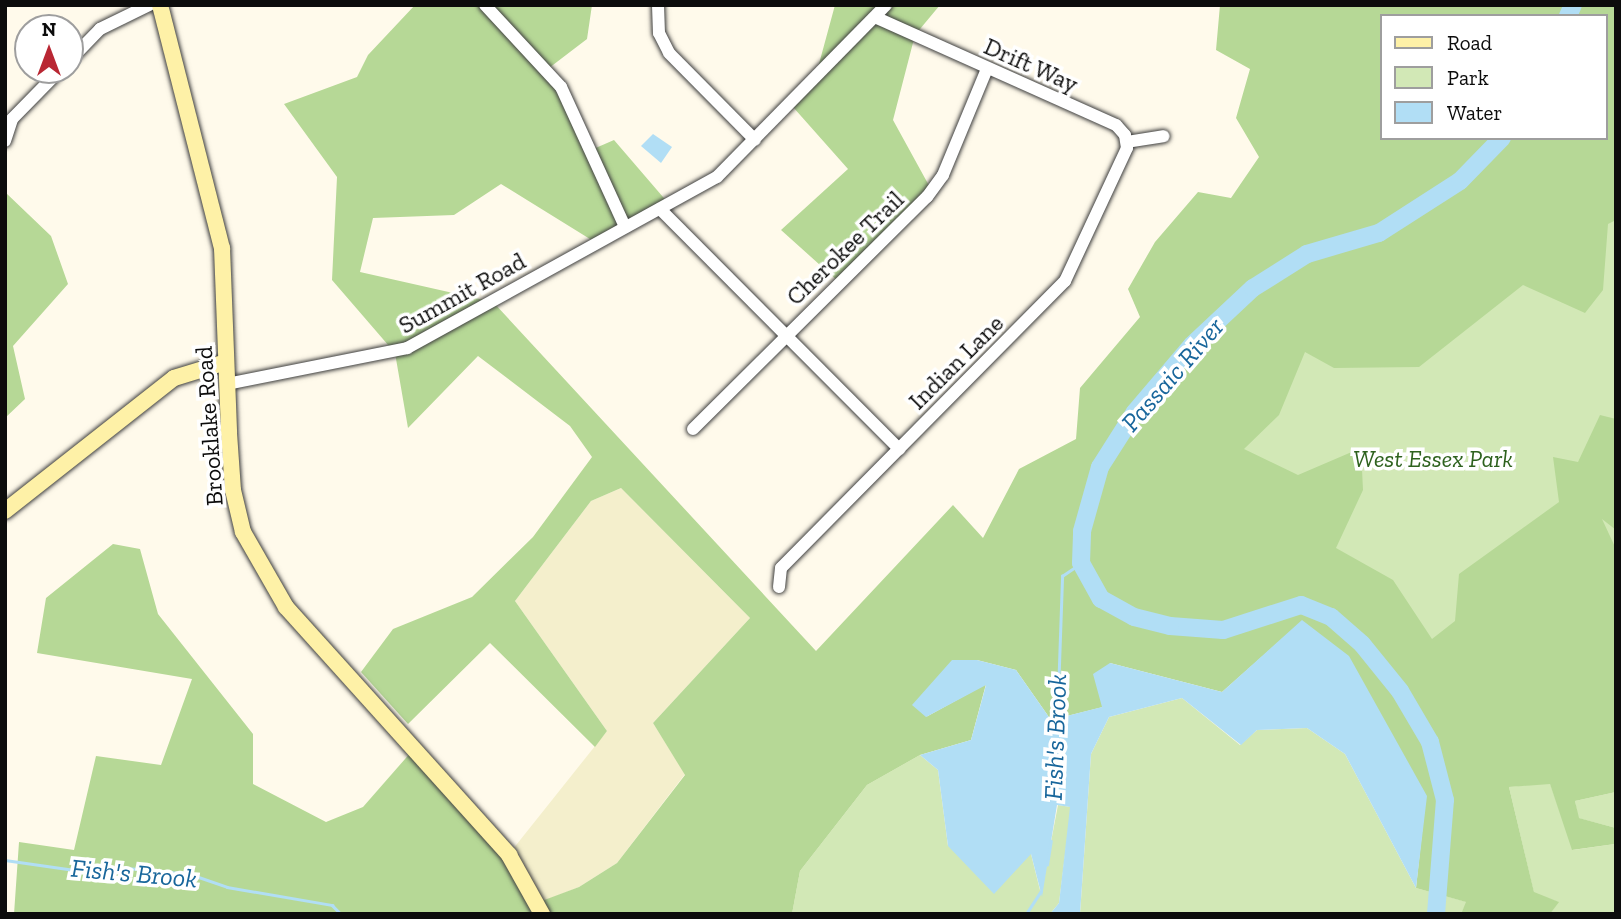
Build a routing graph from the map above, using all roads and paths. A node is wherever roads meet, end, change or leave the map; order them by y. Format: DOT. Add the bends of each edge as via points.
graph roads {
  1 [pos="149,5"];
  2 [pos="160,5"];
  3 [pos="485,5"];
  4 [pos="658,5"];
  5 [pos="886,5"];
  6 [pos="877,18"];
  7 [pos="84,46"];
  8 [pos="988,69"];
  9 [pos="46,84"];
  10 [pos="1164,136"];
  11 [pos="755,140"];
  12 [pos="5,141"];
  13 [pos="1127,142"];
  14 [pos="660,209"];
  15 [pos="625,227"];
  16 [pos="786,336"];
  17 [pos="226,362"];
  18 [pos="227,384"];
  19 [pos="693,429"];
  20 [pos="898,449"];
  21 [pos="5,511"];
  22 [pos="779,587"];
  23 [pos="542,914"];
  1 -- 7 [label="street" via="100,29"];
  2 -- 17 [label="street, Brooklake Road" via="222,248"];
  3 -- 15 [label="street" via="561,87"];
  4 -- 11 [label="street" via="659,33 669,53"];
  5 -- 6 [label="street"];
  6 -- 8 [label="street, Drift Way"];
  6 -- 11 [label="street"];
  8 -- 13 [label="street, Drift Way" via="1116,125"];
  8 -- 16 [label="street, Cherokee Trail" via="936,186"];
  9 -- 12 [label="street" via="12,119"];
  10 -- 13 [label="street"];
  11 -- 14 [label="street" via="717,177"];
  13 -- 20 [label="street, Indian Lane" via="1123,160 1065,281"];
  14 -- 15 [label="street, Summit Road"];
  14 -- 16 [label="street"];
  15 -- 18 [label="street, Summit Road" via="400,351"];
  16 -- 19 [label="street, Cherokee Trail"];
  16 -- 20 [label="street"];
  17 -- 18 [label="street, Brooklake Road"];
  17 -- 21 [label="street" via="174,378"];
  18 -- 23 [label="street, Brooklake Road" via="237,510 250,549 270,583 307,632 509,855"];
  20 -- 22 [label="street, Indian Lane" via="781,568"];
}
